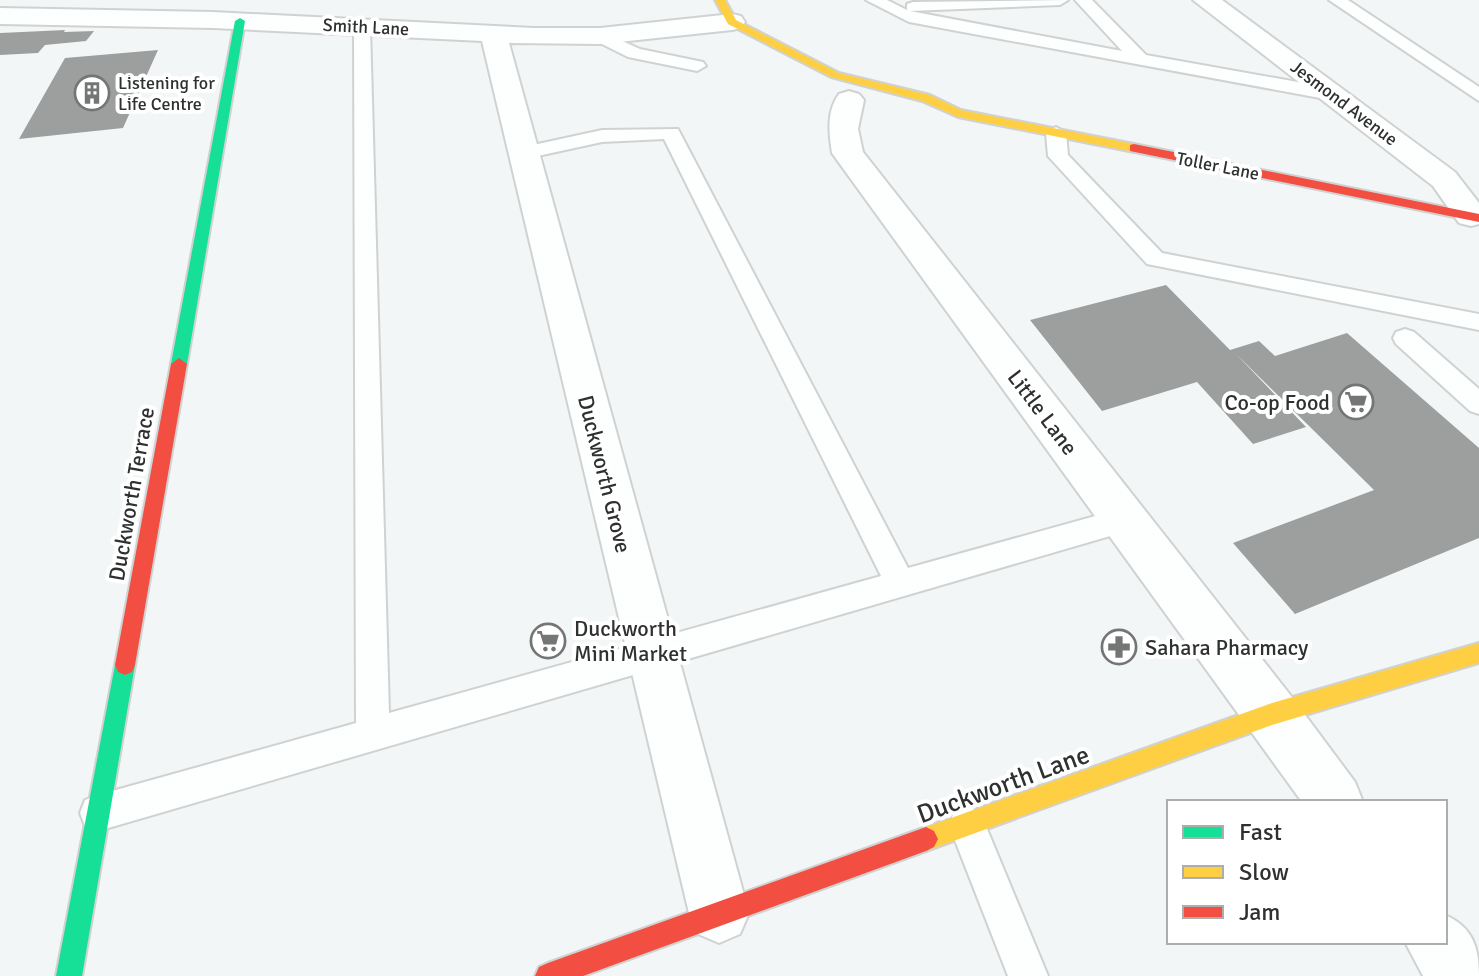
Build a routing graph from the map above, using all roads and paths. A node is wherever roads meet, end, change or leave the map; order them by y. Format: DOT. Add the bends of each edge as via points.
graph roads {
  1 [pos="1060,0"];
  2 [pos="1083,0"];
  3 [pos="1206,0"];
  4 [pos="1337,0"];
  5 [pos="882,4"];
  6 [pos="214,10"];
  7 [pos="0,16"];
  8 [pos="240,21"];
  9 [pos="725,21"];
  10 [pos="595,24"];
  11 [pos="362,27"];
  12 [pos="494,35"];
  13 [pos="1141,60"];
  14 [pos="697,66"];
  15 [pos="892,90"];
  16 [pos="1331,94"];
  17 [pos="1479,95"];
  18 [pos="846,99"];
  19 [pos="905,112"];
  20 [pos="958,113"];
  21 [pos="1056,133"];
  22 [pos="524,153"];
  23 [pos="1475,217"];
  24 [pos="1479,322"];
  25 [pos="1405,338"];
  26 [pos="1479,404"];
  27 [pos="1124,520"];
  28 [pos="901,585"];
  29 [pos="1479,653"];
  30 [pos="651,655"];
  31 [pos="1272,714"];
  32 [pos="373,735"];
  33 [pos="1334,800"];
  34 [pos="98,813"];
  35 [pos="967,825"];
  36 [pos="719,913"];
  37 [pos="1437,944"];
  38 [pos="579,970"];
  39 [pos="69,976"];
  40 [pos="1028,976"];
  41 [pos="1460,976"];
  1 -- 5 [label="lane"];
  2 -- 13 [label="lane"];
  3 -- 16 [label="street, Jesmond Avenue"];
  4 -- 17 [label="lane"];
  5 -- 13 [label="lane" via="909,17"];
  6 -- 7 [label="street, Smith Lane"];
  6 -- 8 [label="street, Smith Lane"];
  8 -- 11 [label="street, Smith Lane"];
  8 -- 34 [label="street, Duckworth Terrace"];
  9 -- 10 [label="street, Smith Lane"];
  9 -- 15 [label="street, Toller Lane" via="835,75"];
  10 -- 12 [label="street, Smith Lane"];
  10 -- 14 [label="lane" via="614,46 628,52"];
  11 -- 12 [label="street, Smith Lane"];
  11 -- 32 [label="lane"];
  12 -- 22 [label="street, Duckworth Grove"];
  13 -- 16 [label="lane"];
  15 -- 18 [label="street"];
  15 -- 20 [label="street, Toller Lane"];
  16 -- 23 [label="street, Jesmond Avenue" via="1444,179"];
  18 -- 27 [label="street, Little Lane" via="843,129 848,153"];
  19 -- 20 [label="street, Toller Lane"];
  20 -- 21 [label="street, Toller Lane"];
  21 -- 23 [label="street, Toller Lane"];
  21 -- 24 [label="lane" via="1058,156 1155,259"];
  22 -- 28 [label="lane" via="602,136 671,133"];
  22 -- 30 [label="street, Duckworth Grove"];
  25 -- 26 [label="lane"];
  27 -- 28 [label="lane"];
  27 -- 31 [label="street, Little Lane"];
  28 -- 30 [label="lane"];
  29 -- 31 [label="street, Duckworth Lane"];
  30 -- 32 [label="lane"];
  30 -- 36 [label="street, Duckworth Grove"];
  31 -- 33 [label="street, Little Lane"];
  31 -- 35 [label="street, Duckworth Lane"];
  32 -- 34 [label="lane"];
  34 -- 39 [label="street, Duckworth Terrace"];
  35 -- 36 [label="street, Duckworth Lane"];
  35 -- 40 [label="lane"];
  36 -- 38 [label="street, Duckworth Lane"];
  37 -- 41 [label="street"];
}
